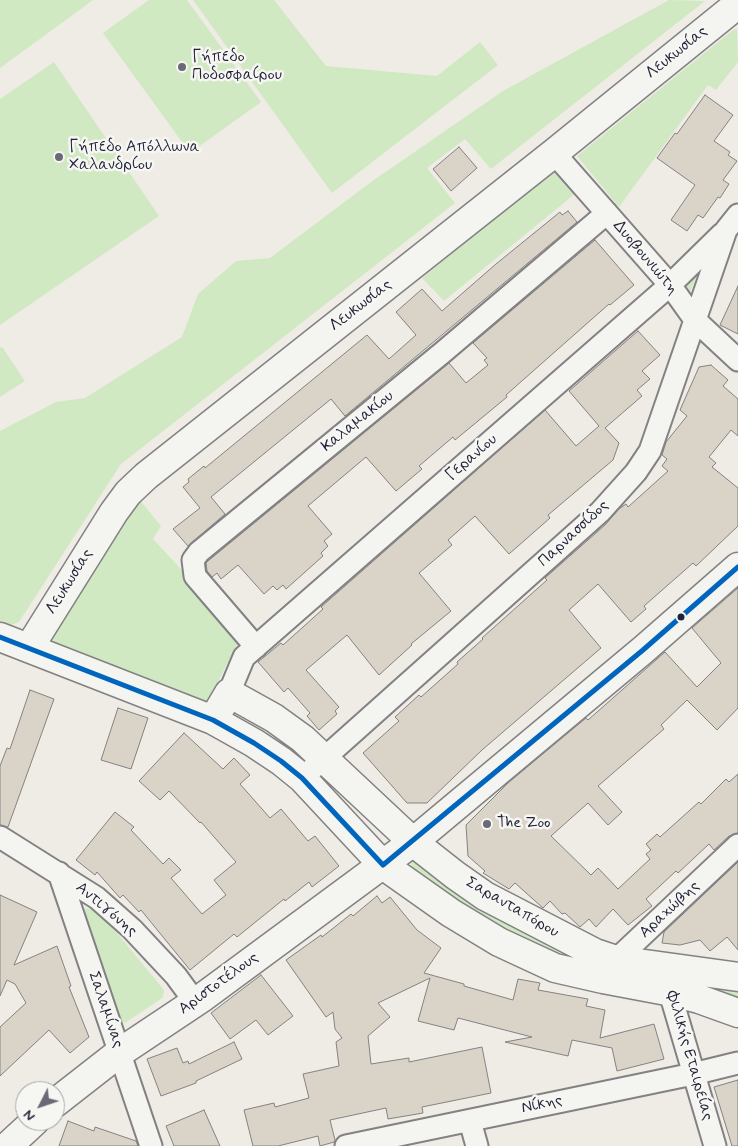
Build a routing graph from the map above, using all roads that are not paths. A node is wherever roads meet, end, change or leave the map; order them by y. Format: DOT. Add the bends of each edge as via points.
graph roads {
  1 [pos="737,8"];
  2 [pos="554,153"];
  3 [pos="607,213"];
  4 [pos="732,222"];
  5 [pos="670,285"];
  6 [pos="695,320"];
  7 [pos="738,360"];
  8 [pos="738,567"];
  9 [pos="0,636"];
  10 [pos="256,647"];
  11 [pos="29,648"];
  12 [pos="229,692"];
  13 [pos="213,720"];
  14 [pos="324,757"];
  15 [pos="302,778"];
  16 [pos="0,837"];
  17 [pos="413,842"];
  18 [pos="738,845"];
  19 [pos="383,865"];
  20 [pos="59,873"];
  21 [pos="612,970"];
  22 [pos="738,977"];
  23 [pos="666,979"];
  24 [pos="195,1002"];
  25 [pos="738,1013"];
  26 [pos="119,1053"];
  27 [pos="738,1062"];
  28 [pos="693,1074"];
  29 [pos="65,1095"];
  30 [pos="470,1120"];
  31 [pos="24,1131"];
  32 [pos="8,1146"];
  33 [pos="151,1146"];
  34 [pos="349,1146"];
  35 [pos="478,1146"];
  36 [pos="715,1146"];
  1 -- 2 [label="street, Λευκωσίας"];
  2 -- 3 [label="street, Δυοβουνιώτη"];
  2 -- 11 [label="street, Λευκωσίας" via="146,476 114,512"];
  3 -- 5 [label="street, Δυοβουνιώτη"];
  3 -- 10 [label="street, Καλαμακίου" via="198,552 193,560 195,576"];
  4 -- 5 [label="street, Γερανίου"];
  4 -- 6 [label="street, Παρνασσίδος"];
  5 -- 6 [label="street, Δυοβουνιώτη"];
  5 -- 10 [label="street, Γερανίου"];
  6 -- 7 [label="street, Δυοβουνιώτη"];
  6 -- 14 [label="street, Παρνασσίδος" via="650,451 636,472 600,512"];
  8 -- 17 [label="street, Αριστοτέλους"];
  9 -- 11 [label="street, Σαρανταπόρου"];
  10 -- 12 [label="street, Γερανίου" via="244,657"];
  11 -- 13 [label="street, Σαρανταπόρου"];
  12 -- 13 [label="street"];
  12 -- 14 [label="street, Σαρανταπόρου" via="274,718"];
  13 -- 15 [label="street, Σαρανταπόρου" via="254,743"];
  14 -- 15 [label="street, Παρνασσίδος"];
  14 -- 17 [label="street, Σαρανταπόρου"];
  15 -- 19 [label="street, Σαρανταπόρου"];
  16 -- 20 [label="street, Αντιγόνης"];
  17 -- 19 [label="street, Αριστοτέλους"];
  17 -- 21 [label="street, Σαρανταπόρου" via="484,896 595,953"];
  18 -- 21 [label="street, Αραχώβης"];
  19 -- 21 [label="street, Σαρανταπόρου" via="444,909 499,942 554,968"];
  19 -- 24 [label="street, Αριστοτέλους"];
  20 -- 24 [label="street, Αντιγόνης" via="97,898 132,929 176,976"];
  20 -- 26 [label="street, Σαλαμίνας"];
  21 -- 23 [label="street, Σαρανταπόρου"];
  22 -- 23 [label="street, Σαρανταπόρου"];
  23 -- 25 [label="street, Σαρανταπόρου" via="699,999"];
  23 -- 28 [label="street, Φιλικής Εταιρείας"];
  24 -- 26 [label="street, Αριστοτέλους"];
  26 -- 29 [label="street, Αριστοτέλους"];
  26 -- 33 [label="street, Σαλαμίνας"];
  27 -- 28 [label="street, Νίκης"];
  28 -- 30 [label="street, Νίκης"];
  28 -- 36 [label="street, Φιλικής Εταιρείας"];
  30 -- 34 [label="street, Νίκης"];
  30 -- 35 [label="street"];
  31 -- 32 [label="street"];
}
